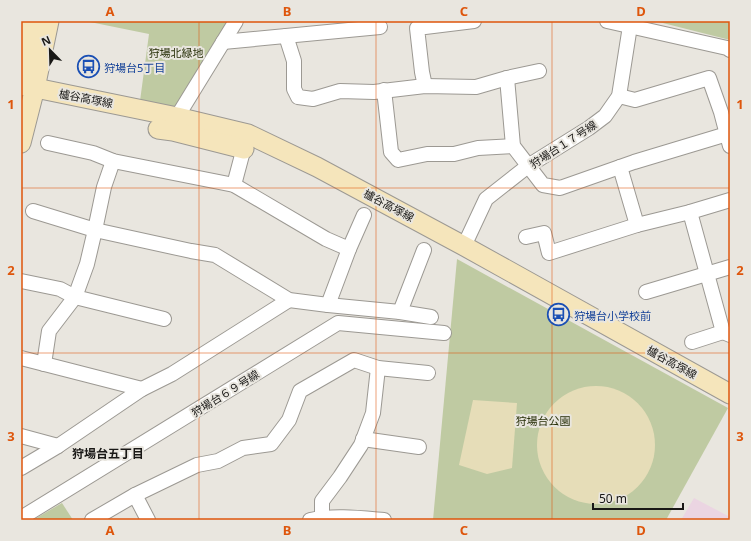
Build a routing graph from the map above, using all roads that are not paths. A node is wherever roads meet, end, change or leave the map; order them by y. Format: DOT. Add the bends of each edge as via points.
graph roads {
  1 [pos="32,21"];
  2 [pos="49,21"];
  3 [pos="236,21"];
  4 [pos="474,21"];
  5 [pos="607,21"];
  6 [pos="630,26"];
  7 [pos="326,27"];
  8 [pos="380,27"];
  9 [pos="286,36"];
  10 [pos="223,42"];
  11 [pos="730,50"];
  12 [pos="21,71"];
  13 [pos="539,71"];
  14 [pos="506,78"];
  15 [pos="425,86"];
  16 [pos="28,87"];
  17 [pos="384,90"];
  18 [pos="619,96"];
  19 [pos="725,111"];
  20 [pos="177,117"];
  21 [pos="158,129"];
  22 [pos="728,140"];
  23 [pos="246,141"];
  24 [pos="21,142"];
  25 [pos="48,143"];
  26 [pos="513,146"];
  27 [pos="113,161"];
  28 [pos="528,166"];
  29 [pos="620,167"];
  30 [pos="234,186"];
  31 [pos="730,200"];
  32 [pos="32,211"];
  33 [pos="690,212"];
  34 [pos="364,215"];
  35 [pos="637,226"];
  36 [pos="96,230"];
  37 [pos="526,237"];
  38 [pos="464,246"];
  39 [pos="349,249"];
  40 [pos="424,250"];
  41 [pos="730,267"];
  42 [pos="707,274"];
  43 [pos="21,281"];
  44 [pos="646,292"];
  45 [pos="75,297"];
  46 [pos="289,300"];
  47 [pos="328,305"];
  48 [pos="400,312"];
  49 [pos="431,317"];
  50 [pos="164,319"];
  51 [pos="444,334"];
  52 [pos="726,334"];
  53 [pos="692,342"];
  54 [pos="21,358"];
  55 [pos="44,364"];
  56 [pos="378,368"];
  57 [pos="428,373"];
  58 [pos="142,389"];
  59 [pos="730,394"];
  60 [pos="21,436"];
  61 [pos="363,439"];
  62 [pos="58,446"];
  63 [pos="418,447"];
  64 [pos="21,468"];
  65 [pos="135,495"];
  66 [pos="21,518"];
  67 [pos="316,519"];
  68 [pos="92,520"];
  69 [pos="148,520"];
  70 [pos="384,520"];
  1 -- 12 [label="street"];
  2 -- 16 [label="street"];
  3 -- 10 [label="street"];
  4 -- 15 [label="street" via="417,28"];
  5 -- 6 [label="street"];
  6 -- 11 [label="street"];
  6 -- 18 [label="street, 狩場台１７号線"];
  7 -- 8 [label="street"];
  7 -- 9 [label="street"];
  9 -- 10 [label="street"];
  9 -- 17 [label="street" via="294,60 294,89 298,97 313,99 340,91"];
  10 -- 20 [label="street"];
  13 -- 14 [label="street"];
  14 -- 15 [label="street" via="476,87"];
  14 -- 26 [label="street"];
  15 -- 17 [label="street"];
  16 -- 20 [label="street, 櫨谷高塚線"];
  16 -- 24 [label="street"];
  17 -- 26 [label="street" via="391,152 398,160 427,154 454,154 478,148"];
  18 -- 19 [label="street" via="634,100 709,78"];
  18 -- 28 [label="street, 狩場台１７号線" via="600,120"];
  19 -- 22 [label="street"];
  20 -- 23 [label="street, 櫨谷高塚線"];
  21 -- 23 [label="street"];
  22 -- 29 [label="street"];
  23 -- 30 [label="street"];
  23 -- 38 [label="street, 櫨谷高塚線" via="317,167"];
  25 -- 27 [label="street" via="93,153"];
  26 -- 28 [label="street"];
  27 -- 30 [label="street"];
  27 -- 36 [label="street" via="104,187"];
  28 -- 29 [label="street" via="543,186 560,188"];
  28 -- 38 [label="street, 狩場台１７号線" via="486,199"];
  29 -- 35 [label="street"];
  30 -- 39 [label="street" via="326,239"];
  31 -- 33 [label="street"];
  32 -- 36 [label="street"];
  33 -- 35 [label="street"];
  33 -- 42 [label="street"];
  34 -- 39 [label="street"];
  35 -- 37 [label="street" via="549,253 544,233"];
  36 -- 45 [label="street"];
  36 -- 46 [label="street" via="215,255"];
  38 -- 59 [label="street, 櫨谷高塚線"];
  39 -- 47 [label="street"];
  40 -- 48 [label="street"];
  41 -- 42 [label="street"];
  42 -- 44 [label="street"];
  42 -- 52 [label="street"];
  43 -- 45 [label="street" via="60,289"];
  45 -- 50 [label="street"];
  45 -- 55 [label="street" via="49,331"];
  46 -- 47 [label="street"];
  46 -- 58 [label="street" via="172,374"];
  47 -- 48 [label="street"];
  48 -- 49 [label="street"];
  51 -- 66 [label="street, 狩場台６９号線" via="338,323"];
  52 -- 53 [label="street"];
  54 -- 55 [label="street"];
  55 -- 58 [label="street"];
  56 -- 57 [label="street"];
  56 -- 61 [label="street" via="373,413"];
  56 -- 65 [label="street" via="354,360 300,391 289,420 271,444 243,448 218,461 197,465"];
  58 -- 62 [label="street"];
  60 -- 62 [label="street"];
  61 -- 63 [label="street"];
  61 -- 67 [label="street" via="322,501"];
  62 -- 64 [label="street"];
  65 -- 68 [label="street"];
  65 -- 69 [label="street"];
  67 -- 70 [label="street"];
}
